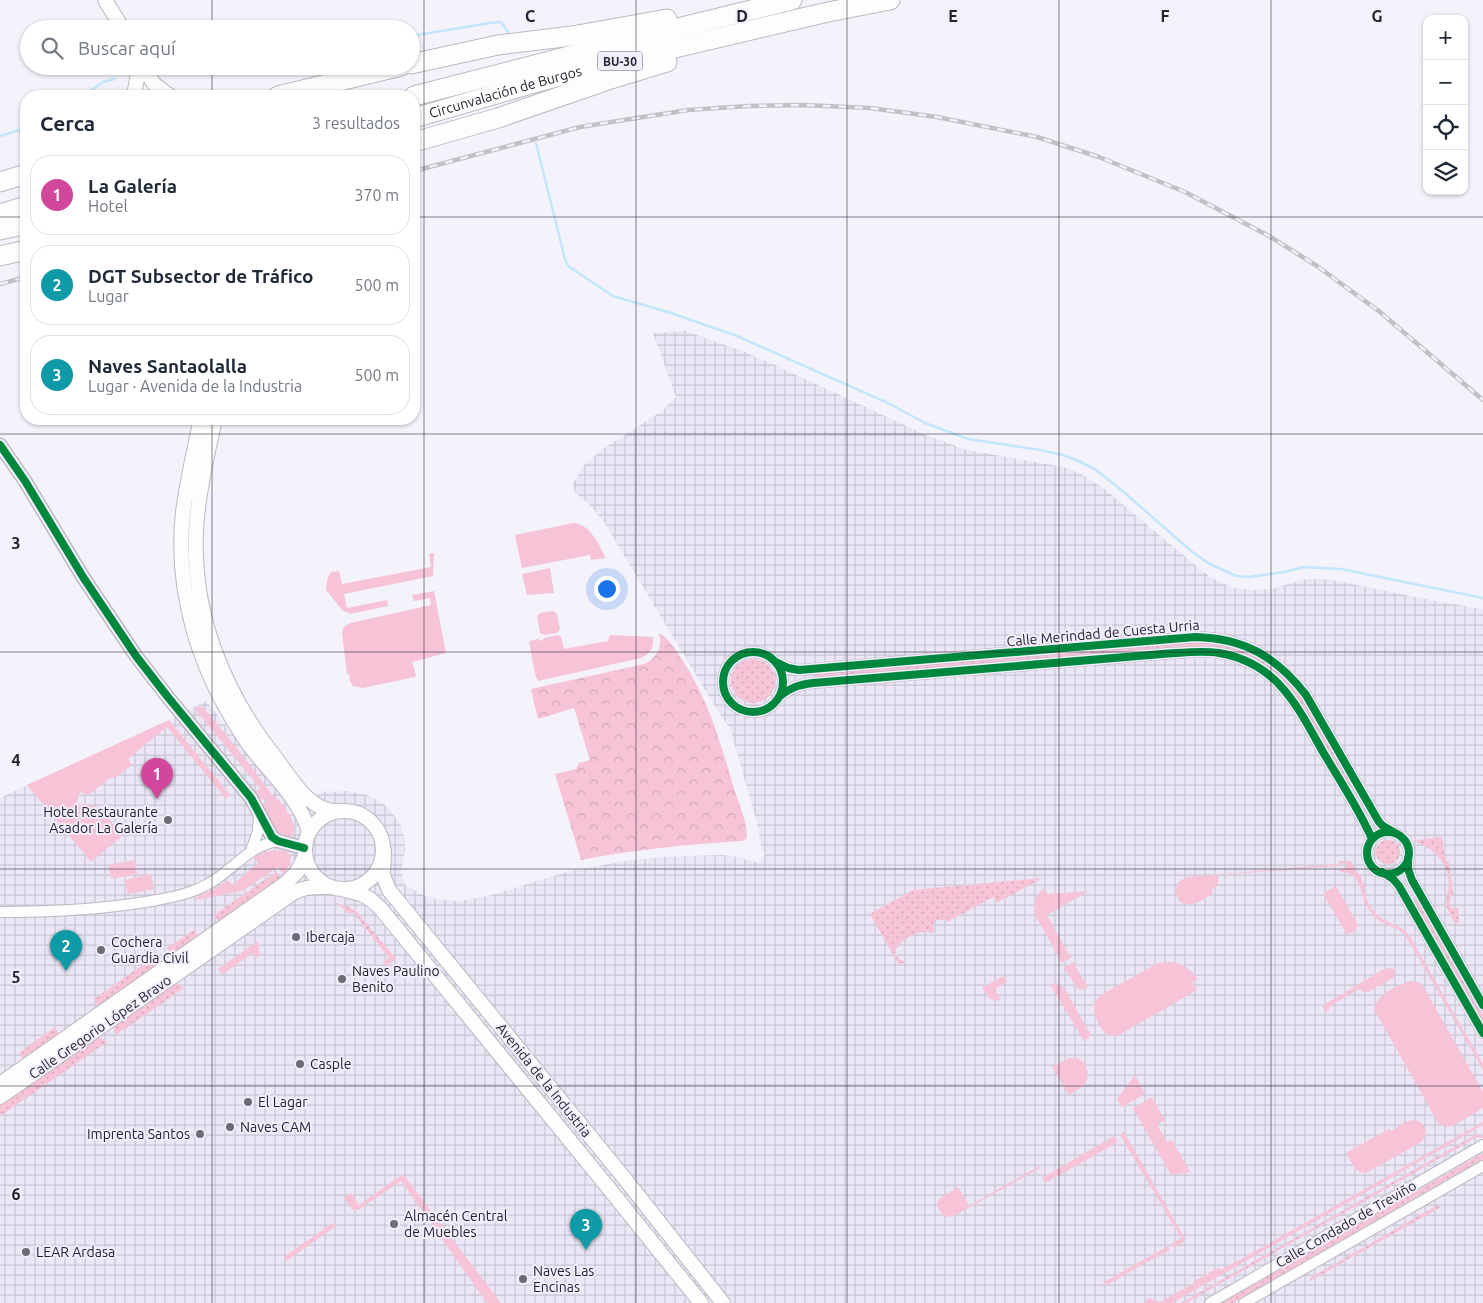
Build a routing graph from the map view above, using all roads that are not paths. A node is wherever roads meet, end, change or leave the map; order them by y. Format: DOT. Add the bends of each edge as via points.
graph roads {
  1 [pos="105,0"];
  2 [pos="766,0"];
  3 [pos="792,0"];
  4 [pos="890,0"];
  5 [pos="828,12"];
  6 [pos="117,20"];
  7 [pos="420,62"];
  8 [pos="138,75"];
  9 [pos="148,75"];
  10 [pos="364,75"];
  11 [pos="135,90"];
  12 [pos="162,90"];
  13 [pos="303,90"];
  14 [pos="420,94"];
  15 [pos="420,116"];
  16 [pos="420,140"];
  17 [pos="20,176"];
  18 [pos="0,182"];
  19 [pos="20,208"];
  20 [pos="0,214"];
  21 [pos="20,225"];
  22 [pos="0,230"];
  23 [pos="20,251"];
  24 [pos="0,256"];
  25 [pos="200,425"];
  26 [pos="214,425"];
  27 [pos="0,445"];
  28 [pos="776,662"];
  29 [pos="780,696"];
  30 [pos="336,812"];
  31 [pos="259,813"];
  32 [pos="309,832"];
  33 [pos="1397,834"];
  34 [pos="1372,839"];
  35 [pos="278,841"];
  36 [pos="251,851"];
  37 [pos="384,851"];
  38 [pos="305,852"];
  39 [pos="1408,858"];
  40 [pos="1382,872"];
  41 [pos="330,887"];
  42 [pos="345,890"];
  43 [pos="0,912"];
  44 [pos="1483,1005"];
  45 [pos="1483,1033"];
  46 [pos="0,1084"];
  47 [pos="0,1097"];
  48 [pos="1483,1145"];
  49 [pos="1483,1166"];
  50 [pos="701,1303"];
  51 [pos="723,1303"];
  52 [pos="1210,1303"];
  53 [pos="1244,1303"];
  1 -- 6 [label="main road"];
  2 -- 7 [label="highway" via="572,36 498,45"];
  3 -- 14 [label="highway, Circunvalación de Burgos / BU-30"];
  4 -- 5 [label="highway, Circunvalación de Burgos / BU-30"];
  5 -- 15 [label="highway, Circunvalación de Burgos / BU-30" via="590,68"];
  5 -- 16 [label="highway"];
  8 -- 11 [label="main road"];
  9 -- 12 [label="main road"];
  10 -- 13 [label="highway"];
  17 -- 18 [label="highway"];
  19 -- 20 [label="highway"];
  21 -- 22 [label="highway"];
  23 -- 24 [label="highway"];
  25 -- 32 [label="main road" via="186,491 182,537 193,631 229,715 292,799 306,820"];
  26 -- 30 [label="main road" via="200,493 196,544 200,593 210,638 238,704 260,737 310,799 324,809"];
  27 -- 31 [label="street" via="136,656 251,798"];
  28 -- 29 [label="street" via="783,676"];
  28 -- 29 [label="street" via="760,652 741,653 727,666 723,684 729,700 751,712 768,708"];
  28 -- 33 [label="street, Calle Merindad de Cuesta Urria" via="799,670 1195,637 1232,642 1270,659 1287,672 1306,695 1379,822"];
  29 -- 34 [label="street, Calle Merindad de Cuesta Urria" via="791,688 813,683 1162,654 1202,652 1228,655 1271,676 1287,692"];
  30 -- 32 [label="main road" via="319,820"];
  30 -- 37 [label="main road" via="352,811 366,817 382,837"];
  31 -- 35 [label="street" via="268,832"];
  31 -- 36 [label="street" via="258,831"];
  32 -- 38 [label="main road"];
  33 -- 34 [label="street" via="1384,832"];
  33 -- 39 [label="street" via="1405,839"];
  34 -- 40 [label="street" via="1368,856 1371,865"];
  35 -- 36 [label="street"];
  35 -- 38 [label="street"];
  36 -- 43 [label="street" via="202,888 175,896 80,910"];
  37 -- 42 [label="main road" via="381,866 372,878 360,887"];
  37 -- 51 [label="main road, Avenida de la Industria" via="383,875 388,890"];
  38 -- 41 [label="main road" via="308,866 316,879"];
  38 -- 46 [label="main road, Calle Gregorio López Bravo" via="297,872 286,883"];
  39 -- 40 [label="street" via="1399,870"];
  39 -- 44 [label="street" via="1412,880"];
  40 -- 45 [label="street" via="1399,886"];
  41 -- 42 [label="main road"];
  41 -- 47 [label="main road, Calle Gregorio López Bravo" via="299,889"];
  42 -- 50 [label="main road, Avenida de la Industria" via="368,896 381,909"];
  48 -- 52 [label="street, Calle Condado de Treviño"];
  49 -- 53 [label="street, Calle Condado de Treviño"];
}
